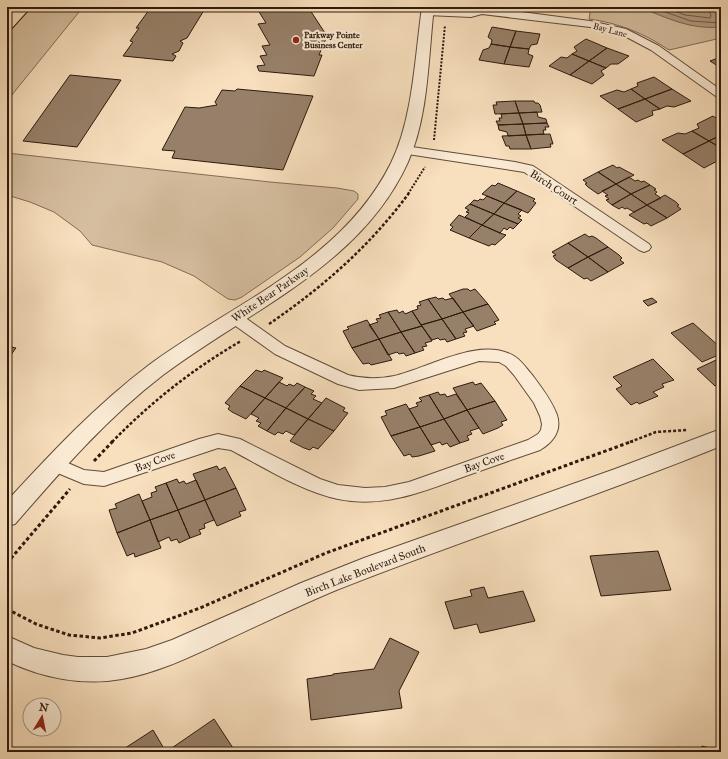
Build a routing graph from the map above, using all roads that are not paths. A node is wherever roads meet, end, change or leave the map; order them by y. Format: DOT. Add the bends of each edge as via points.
graph roads {
  1 [pos="24,7"];
  2 [pos="478,9"];
  3 [pos="427,10"];
  4 [pos="7,24"];
  5 [pos="721,95"];
  6 [pos="405,150"];
  7 [pos="644,247"];
  8 [pos="235,318"];
  9 [pos="721,437"];
  10 [pos="54,464"];
  11 [pos="7,517"];
  12 [pos="7,648"];
  1 -- 4 [label="highway"];
  2 -- 3 [label="street, Bay Lane" via="471,14"];
  2 -- 5 [label="street, Bay Lane" via="590,24 626,33 655,48"];
  3 -- 6 [label="street, White Bear Parkway" via="416,108"];
  6 -- 7 [label="street, Birch Court" via="528,169"];
  6 -- 8 [label="street, White Bear Parkway" via="380,196 346,236 316,263"];
  8 -- 10 [label="street, White Bear Parkway" via="141,381 93,423"];
  8 -- 10 [label="street, Bay Cove" via="280,350 344,380 359,384 389,383 478,355 500,356 515,365 543,403 549,416 549,431 544,439 534,445 409,489 375,494 346,493 321,487 234,444 222,441 205,444 104,479 81,476"];
  9 -- 12 [label="street, Birch Lake Boulevard South" via="325,584 198,641 137,663 96,670 72,669 35,660"];
  10 -- 11 [label="street, White Bear Parkway"];
}
